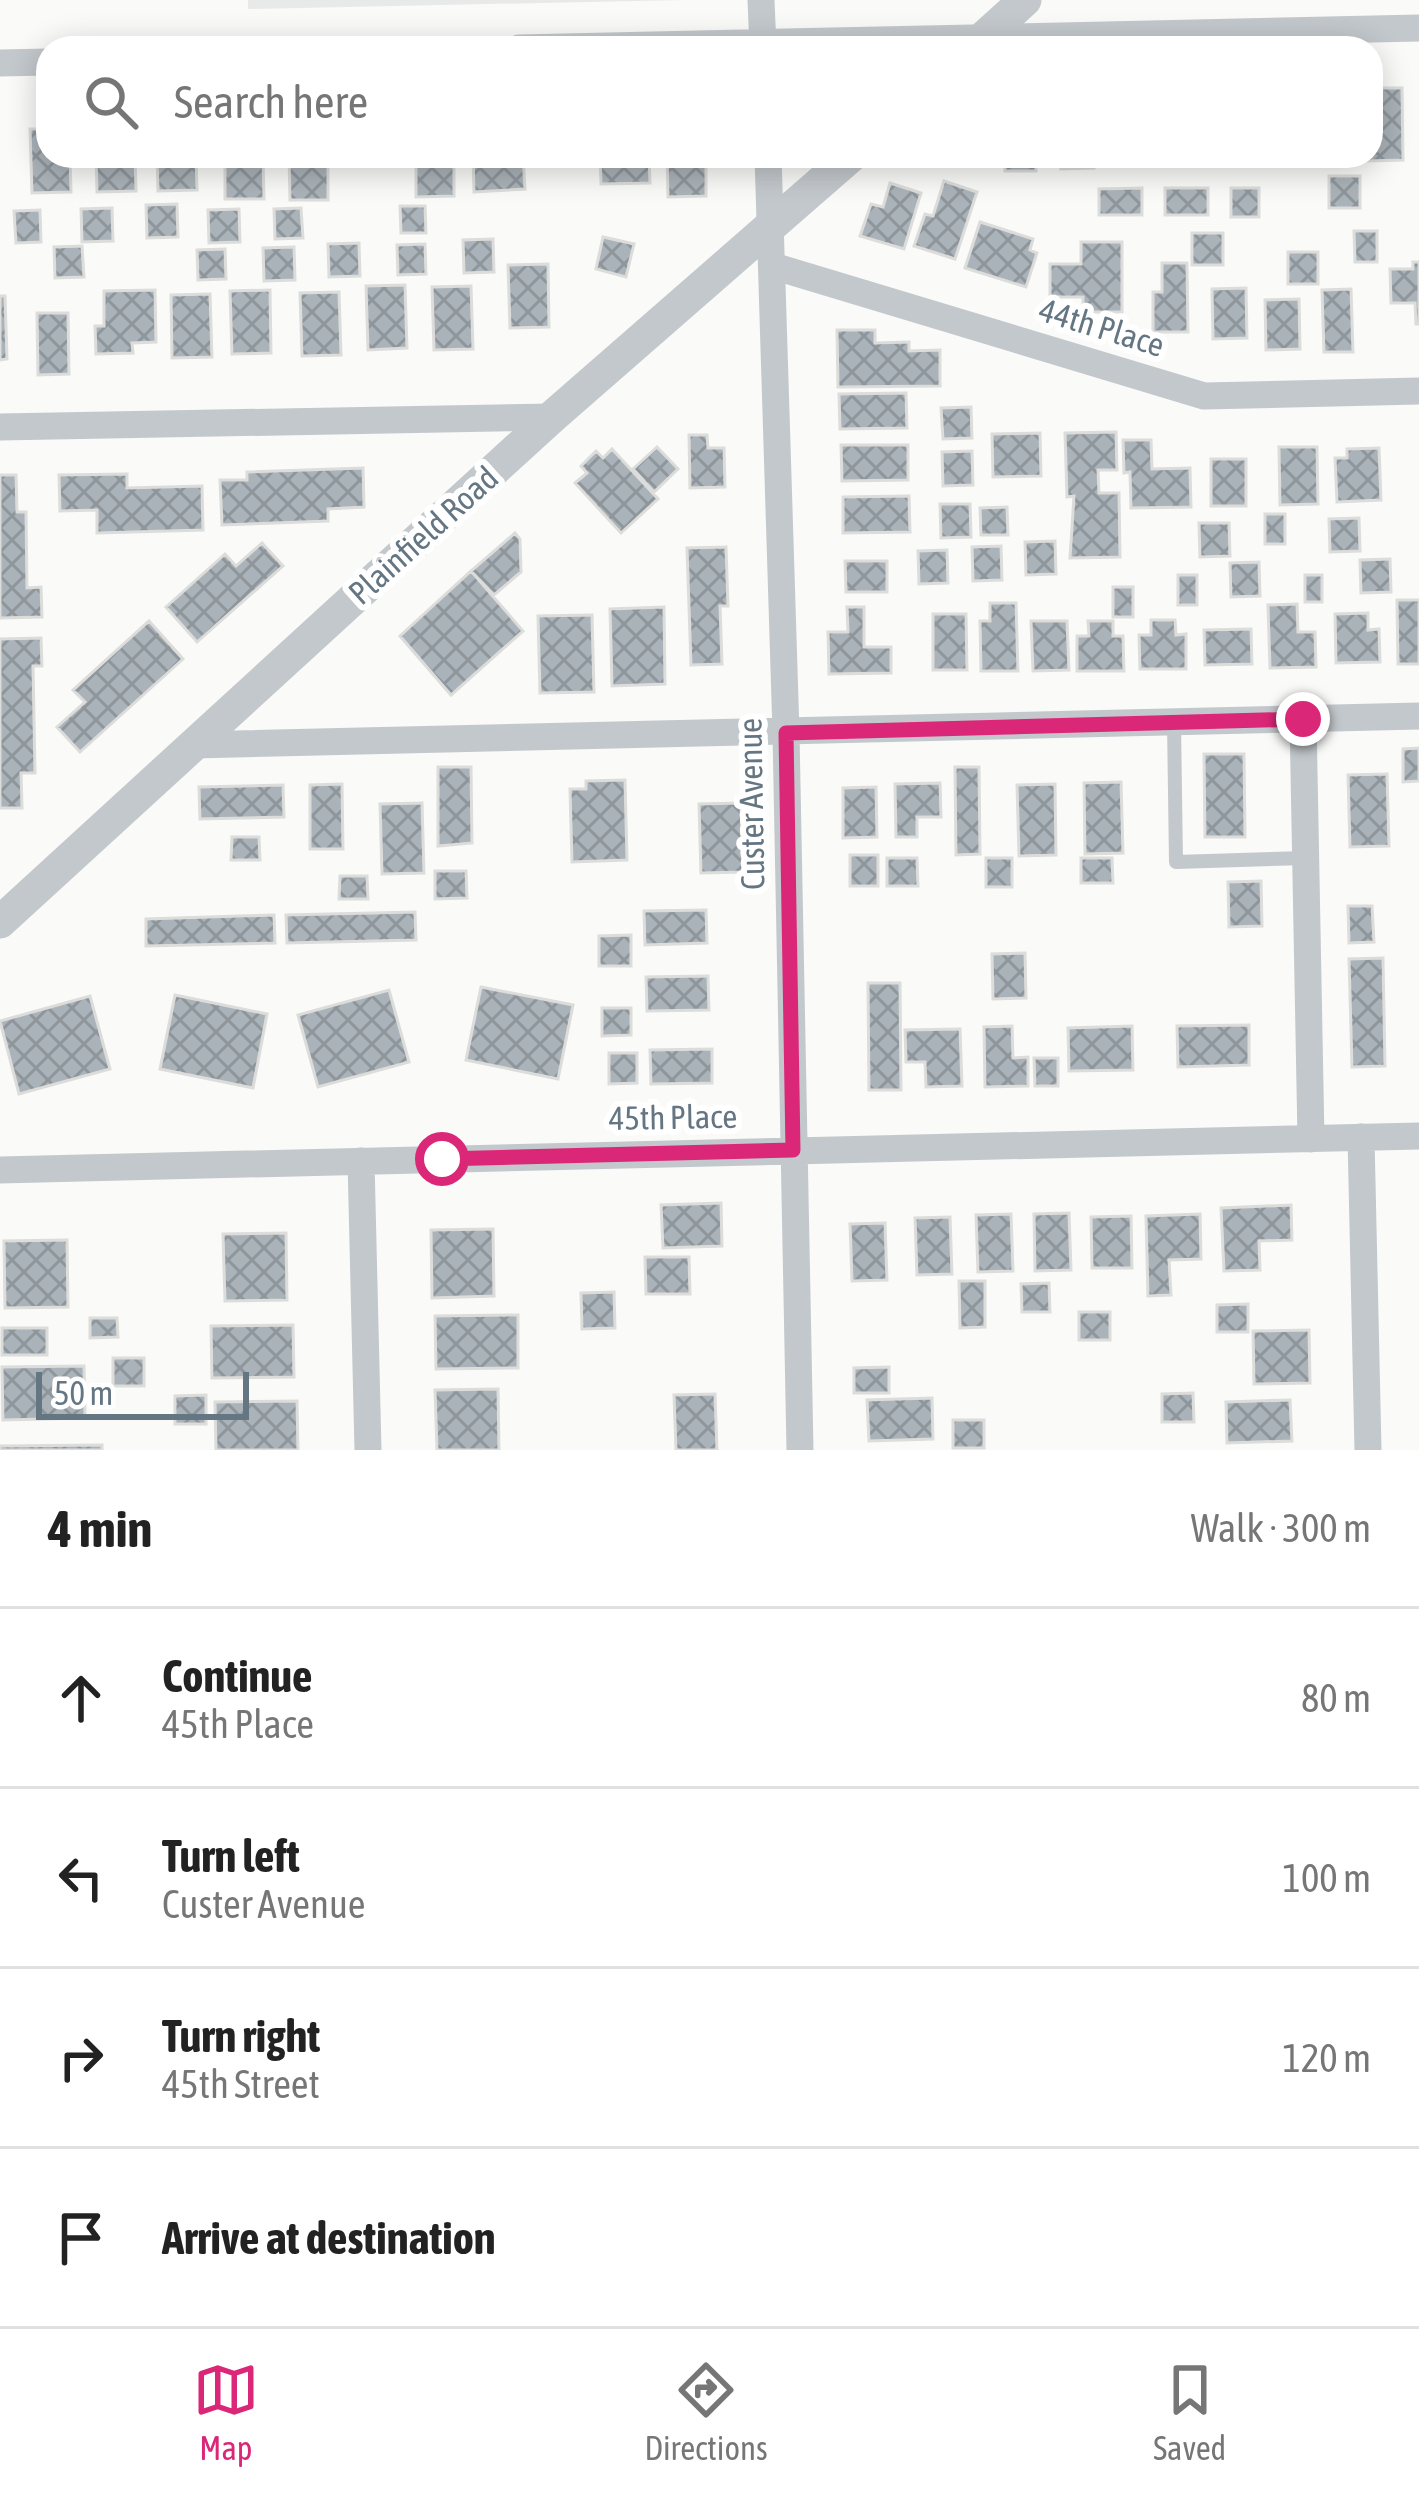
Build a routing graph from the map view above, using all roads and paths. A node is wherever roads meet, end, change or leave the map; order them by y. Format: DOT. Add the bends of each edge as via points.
graph roads {
  1 [pos="761,0"];
  2 [pos="1025,0"];
  3 [pos="1419,28"];
  4 [pos="762,36"];
  5 [pos="985,36"];
  6 [pos="1183,36"];
  7 [pos="36,62"];
  8 [pos="0,63"];
  9 [pos="768,168"];
  10 [pos="838,168"];
  11 [pos="771,228"];
  12 [pos="772,266"];
  13 [pos="1419,391"];
  14 [pos="553,417"];
  15 [pos="0,428"];
  16 [pos="1419,716"];
  17 [pos="1303,719"];
  18 [pos="1174,722"];
  19 [pos="786,733"];
  20 [pos="193,745"];
  21 [pos="1306,858"];
  22 [pos="0,922"];
  23 [pos="1419,1136"];
  24 [pos="1361,1137"];
  25 [pos="1312,1139"];
  26 [pos="793,1150"];
  27 [pos="361,1161"];
  28 [pos="0,1170"];
  29 [pos="368,1450"];
  30 [pos="800,1450"];
  31 [pos="1368,1450"];
  1 -- 4 [label="street"];
  2 -- 5 [label="street"];
  3 -- 6 [label="street"];
  7 -- 8 [label="street"];
  9 -- 11 [label="street, Custer Avenue"];
  10 -- 11 [label="street, Plainfield Road"];
  11 -- 12 [label="street, Custer Avenue"];
  11 -- 14 [label="street, Plainfield Road"];
  12 -- 13 [label="street, 44th Place" via="1204,396"];
  12 -- 19 [label="street, Custer Avenue"];
  14 -- 15 [label="street"];
  14 -- 20 [label="street, Plainfield Road"];
  16 -- 17 [label="street"];
  17 -- 18 [label="street"];
  17 -- 21 [label="street"];
  18 -- 19 [label="street"];
  18 -- 21 [label="lane" via="1176,862"];
  19 -- 20 [label="street"];
  19 -- 26 [label="street, Custer Avenue"];
  20 -- 22 [label="street, Plainfield Road"];
  21 -- 25 [label="street"];
  23 -- 24 [label="street, 45th Place"];
  24 -- 25 [label="street, 45th Place"];
  24 -- 31 [label="street"];
  25 -- 26 [label="street, 45th Place"];
  26 -- 27 [label="street, 45th Place"];
  26 -- 30 [label="street, Custer Avenue"];
  27 -- 28 [label="street, 45th Place"];
  27 -- 29 [label="street"];
}
